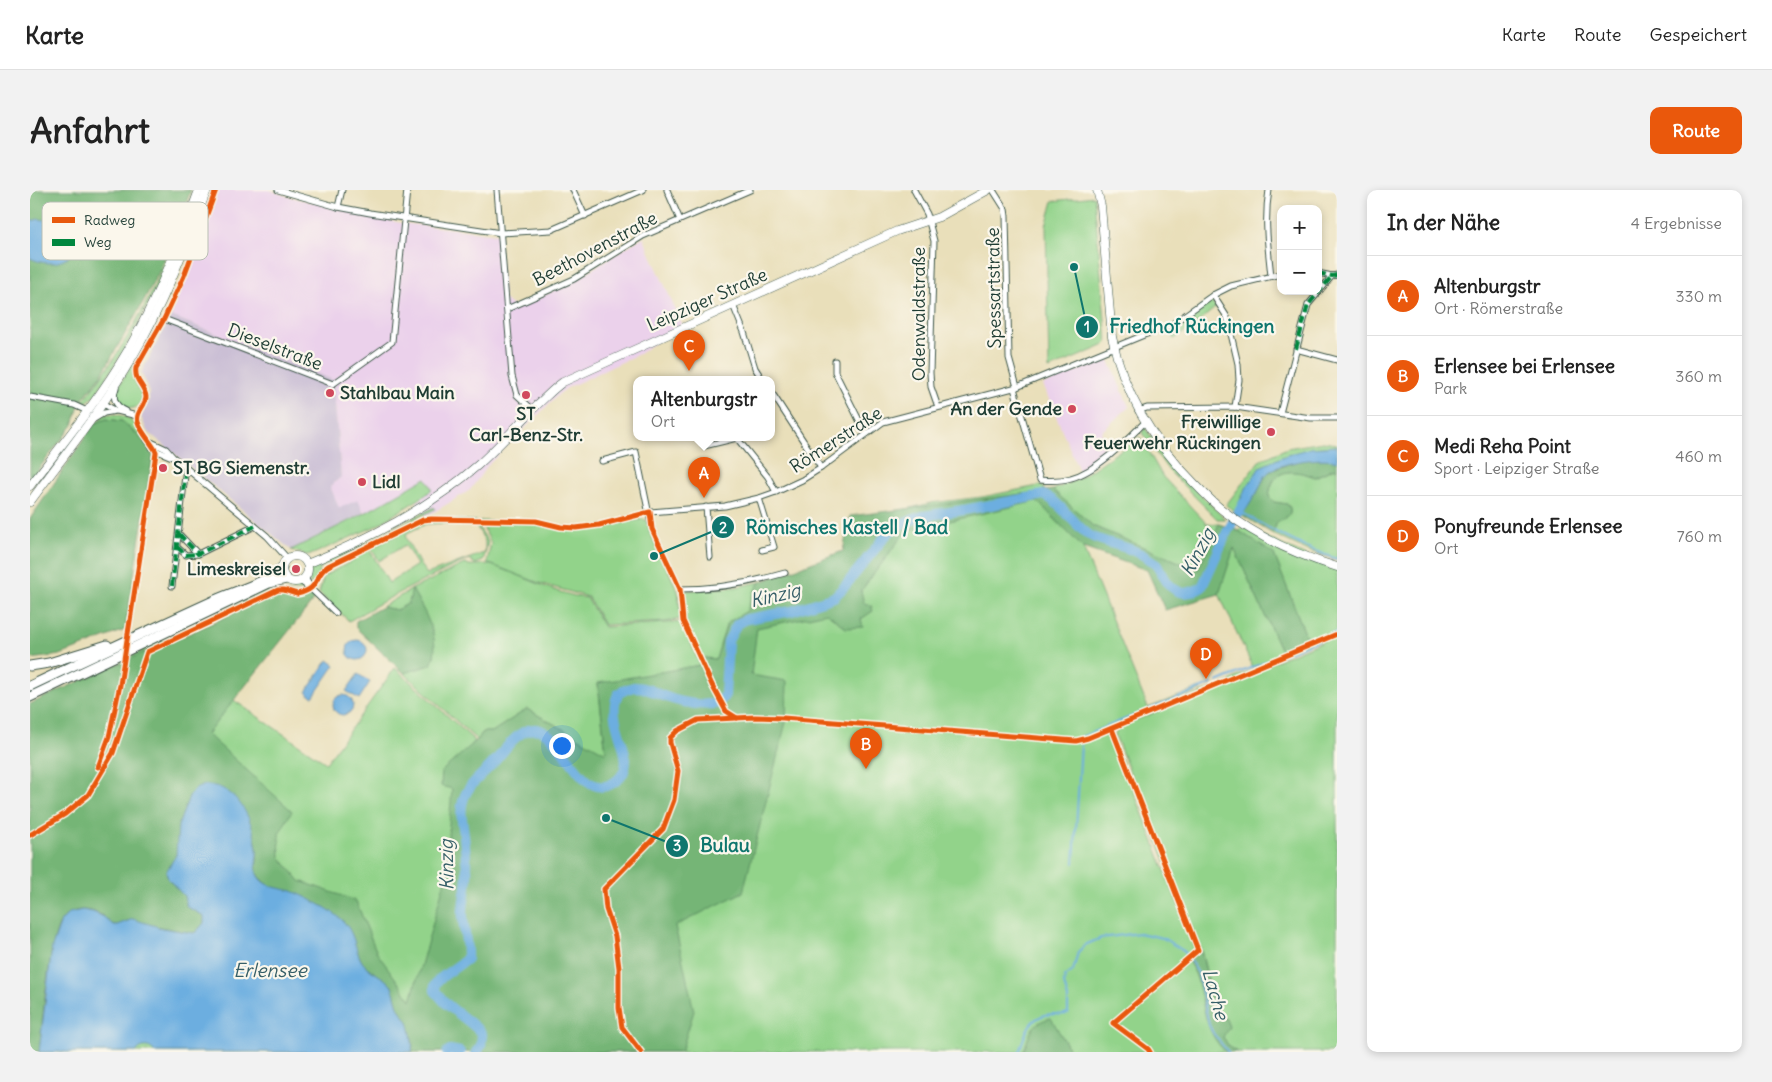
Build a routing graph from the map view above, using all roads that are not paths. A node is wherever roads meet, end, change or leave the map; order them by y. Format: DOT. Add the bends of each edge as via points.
graph roads {
  1 [pos="199,190"];
  2 [pos="207,190"];
  3 [pos="216,190"];
  4 [pos="278,190"];
  5 [pos="342,190"];
  6 [pos="407,190"];
  7 [pos="497,190"];
  8 [pos="573,190"];
  9 [pos="643,190"];
  10 [pos="667,190"];
  11 [pos="750,190"];
  12 [pos="914,190"];
  13 [pos="988,190"];
  14 [pos="993,190"];
  15 [pos="1097,190"];
  16 [pos="1269,190"];
  17 [pos="194,202"];
  18 [pos="202,202"];
  19 [pos="338,206"];
  20 [pos="208,212"];
  21 [pos="585,216"];
  22 [pos="404,219"];
  23 [pos="680,220"];
  24 [pos="929,220"];
  25 [pos="501,233"];
  26 [pos="172,260"];
  27 [pos="180,260"];
  28 [pos="190,260"];
  29 [pos="1322,274"];
  30 [pos="1277,275"];
  31 [pos="1271,276"];
  32 [pos="1335,276"];
  33 [pos="1213,295"];
  34 [pos="733,305"];
  35 [pos="507,309"];
  36 [pos="164,319"];
  37 [pos="1114,347"];
  38 [pos="1296,349"];
  39 [pos="1337,360"];
  40 [pos="835,361"];
  41 [pos="760,376"];
  42 [pos="118,381"];
  43 [pos="1016,388"];
  44 [pos="99,393"];
  45 [pos="30,398"];
  46 [pos="775,398"];
  47 [pos="102,404"];
  48 [pos="1235,406"];
  49 [pos="938,408"];
  50 [pos="533,410"];
  51 [pos="87,411"];
  52 [pos="117,411"];
  53 [pos="1138,411"];
  54 [pos="1280,414"];
  55 [pos="138,416"];
  56 [pos="1337,418"];
  57 [pos="1145,422"];
  58 [pos="86,426"];
  59 [pos="866,434"];
  60 [pos="722,441"];
  61 [pos="740,441"];
  62 [pos="704,446"];
  63 [pos="602,461"];
  64 [pos="186,468"];
  65 [pos="821,468"];
  66 [pos="30,486"];
  67 [pos="776,492"];
  68 [pos="759,498"];
  69 [pos="30,502"];
  70 [pos="706,507"];
  71 [pos="650,512"];
  72 [pos="255,526"];
  73 [pos="179,534"];
  74 [pos="177,547"];
  75 [pos="762,550"];
  76 [pos="198,554"];
  77 [pos="710,557"];
  78 [pos="287,558"];
  79 [pos="307,564"];
  80 [pos="1337,567"];
  81 [pos="282,568"];
  82 [pos="785,573"];
  83 [pos="286,579"];
  84 [pos="302,579"];
  85 [pos="172,586"];
  86 [pos="336,613"];
  87 [pos="143,633"];
  88 [pos="30,666"];
  89 [pos="30,686"];
  90 [pos="30,697"];
  1 -- 17 [label="main road"];
  2 -- 18 [label="main road"];
  3 -- 20 [label="street"];
  4 -- 19 [label="street"];
  5 -- 19 [label="street"];
  6 -- 22 [label="street"];
  7 -- 25 [label="street"];
  8 -- 21 [label="street"];
  9 -- 21 [label="street"];
  10 -- 23 [label="street"];
  11 -- 23 [label="street, Beethovenstraße"];
  12 -- 24 [label="street, Odenwaldstraße"];
  13 -- 24 [label="main road, Leipziger Straße"];
  14 -- 43 [label="street, Spessartstraße" via="1006,216 1010,358"];
  15 -- 37 [label="main road"];
  16 -- 31 [label="street" via="1266,228"];
  19 -- 22 [label="street"];
  21 -- 25 [label="street" via="551,230"];
  22 -- 25 [label="street"];
  22 -- 36 [label="street, Dieselstraße" via="392,342 333,384"];
  23 -- 35 [label="street, Beethovenstraße" via="643,236 574,279"];
  24 -- 34 [label="main road, Leipziger Straße" via="897,231"];
  24 -- 49 [label="street, Odenwaldstraße" via="934,241 930,373"];
  25 -- 35 [label="street"];
  26 -- 44 [label="main road" via="127,352"];
  27 -- 42 [label="main road" via="162,302"];
  28 -- 36 [label="street"];
  29 -- 32 [label="street"];
  30 -- 31 [label="street, Römerstraße"];
  31 -- 33 [label="street, Römerstraße" via="1231,286"];
  32 -- 38 [label="street" via="1308,305"];
  33 -- 37 [label="street, Römerstraße" via="1168,327"];
  33 -- 48 [label="street" via="1227,317 1238,364"];
  34 -- 41 [label="street"];
  34 -- 50 [label="main road, Leipziger Straße" via="562,382"];
  35 -- 50 [label="street" via="512,376 517,395"];
  36 -- 55 [label="street" via="136,368 136,377 146,396"];
  37 -- 43 [label="street, Römerstraße"];
  37 -- 53 [label="main road"];
  38 -- 39 [label="street"];
  38 -- 54 [label="street"];
  40 -- 59 [label="street" via="835,372"];
  42 -- 47 [label="main road"];
  42 -- 55 [label="street" via="114,402 121,409"];
  43 -- 49 [label="street, Römerstraße"];
  43 -- 57 [label="street" via="1040,480 1061,480 1085,473"];
  44 -- 47 [label="street"];
  44 -- 51 [label="main road"];
  45 -- 51 [label="street" via="74,405"];
  46 -- 65 [label="street"];
  47 -- 51 [label="street"];
  47 -- 52 [label="street"];
  47 -- 58 [label="main road"];
  48 -- 53 [label="street" via="1147,408"];
  48 -- 54 [label="street"];
  49 -- 59 [label="street, Römerstraße" via="883,422"];
  50 -- 79 [label="main road, Leipziger Straße" via="488,456 445,491 356,544"];
  51 -- 58 [label="street"];
  51 -- 66 [label="main road"];
  52 -- 55 [label="street"];
  52 -- 58 [label="street" via="104,413"];
  53 -- 57 [label="main road"];
  54 -- 56 [label="street"];
  55 -- 64 [label="street" via="147,440 166,449"];
  57 -- 80 [label="main road" via="1178,467 1223,511 1293,551"];
  58 -- 69 [label="main road"];
  59 -- 65 [label="street, Römerstraße"];
  60 -- 62 [label="street"];
  61 -- 67 [label="street"];
  63 -- 71 [label="street" via="636,452"];
  64 -- 72 [label="street"];
  64 -- 73 [label="street"];
  65 -- 67 [label="street, Römerstraße"];
  67 -- 68 [label="street, Römerstraße"];
  68 -- 70 [label="street, Römerstraße"];
  68 -- 75 [label="street" via="774,547"];
  70 -- 71 [label="street, Römerstraße"];
  70 -- 77 [label="street"];
  71 -- 82 [label="street" via="652,529 680,590 737,586"];
  72 -- 76 [label="street"];
  72 -- 78 [label="street"];
  73 -- 74 [label="street"];
  73 -- 76 [label="street"];
  74 -- 76 [label="street" via="186,555"];
  74 -- 85 [label="street"];
  78 -- 79 [label="main road" via="298,556"];
  78 -- 81 [label="main road"];
  79 -- 84 [label="main road" via="308,572"];
  81 -- 83 [label="main road"];
  81 -- 87 [label="highway" via="276,574"];
  83 -- 84 [label="main road" via="293,582"];
  83 -- 90 [label="highway" via="269,584"];
  84 -- 86 [label="street"];
  87 -- 88 [label="highway"];
  87 -- 89 [label="highway"];
}
